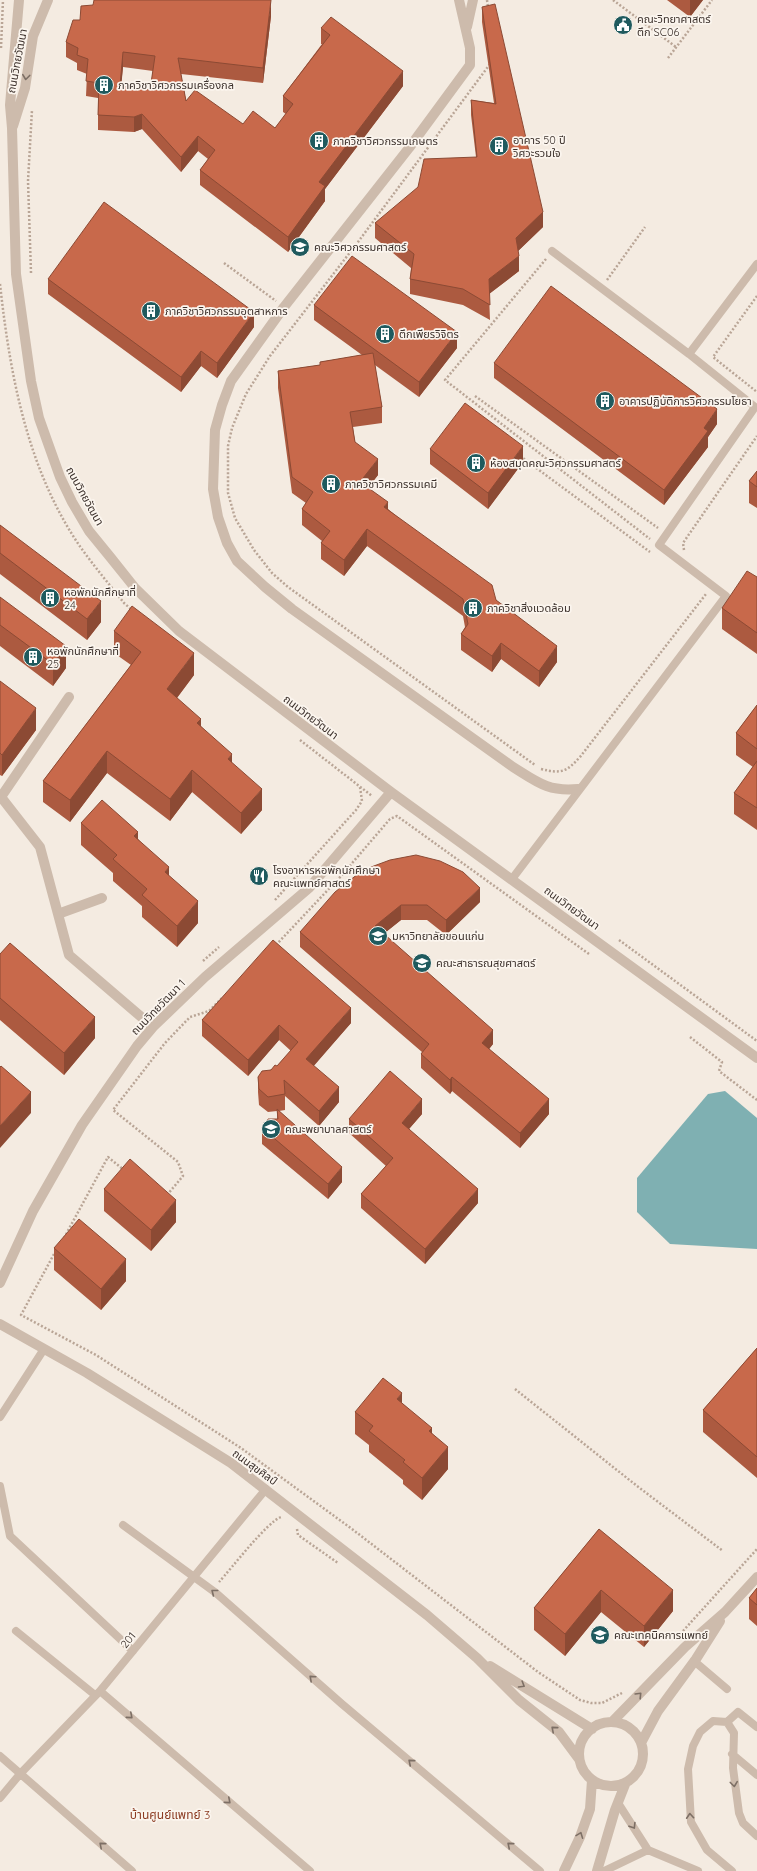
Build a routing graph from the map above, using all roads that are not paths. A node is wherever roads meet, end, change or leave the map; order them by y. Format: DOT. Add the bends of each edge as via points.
graph roads {
  1 [pos="19,0"];
  2 [pos="48,0"];
  3 [pos="460,0"];
  4 [pos="472,0"];
  5 [pos="466,28"];
  6 [pos="12,128"];
  7 [pos="552,251"];
  8 [pos="757,264"];
  9 [pos="689,354"];
  10 [pos="69,697"];
  11 [pos="578,790"];
  12 [pos="391,792"];
  13 [pos="512,879"];
  14 [pos="102,898"];
  15 [pos="58,914"];
  16 [pos="153,1028"];
  17 [pos="757,1058"];
  18 [pos="0,1283"];
  19 [pos="0,1324"];
  20 [pos="44,1349"];
  21 [pos="0,1418"];
  22 [pos="0,1486"];
  23 [pos="266,1489"];
  24 [pos="123,1525"];
  25 [pos="757,1576"];
  26 [pos="194,1577"];
  27 [pos="725,1612"];
  28 [pos="16,1631"];
  29 [pos="133,1651"];
  30 [pos="476,1658"];
  31 [pos="694,1661"];
  32 [pos="727,1689"];
  33 [pos="98,1693"];
  34 [pos="612,1722"];
  35 [pos="727,1722"];
  36 [pos="757,1727"];
  37 [pos="592,1729"];
  38 [pos="641,1743"];
  39 [pos="732,1754"];
  40 [pos="0,1756"];
  41 [pos="579,1759"];
  42 [pos="20,1774"];
  43 [pos="757,1775"];
  44 [pos="592,1780"];
  45 [pos="626,1782"];
  46 [pos="0,1798"];
  47 [pos="618,1802"];
  48 [pos="755,1831"];
  49 [pos="648,1850"];
  50 [pos="132,1871"];
  51 [pos="310,1871"];
  52 [pos="540,1871"];
  53 [pos="564,1871"];
  54 [pos="597,1871"];
  55 [pos="604,1871"];
  56 [pos="698,1871"];
  57 [pos="732,1871"];
  1 -- 6 [label="street, ถนนวิทยวัฒนา" via="10,105"];
  2 -- 6 [label="street, ถนนวิทยวัฒนา, one-way" via="33,36 25,88"];
  3 -- 5 [label="street"];
  4 -- 5 [label="street"];
  5 -- 11 [label="street" via="470,65 465,74 284,307 231,381 215,430 214,489 218,517 227,543 237,561 292,609 539,784 561,791"];
  6 -- 12 [label="street, ถนนวิทยวัฒนา" via="16,274 31,381 39,418 60,477 89,530 135,588 179,631"];
  7 -- 9 [label="lane"];
  8 -- 9 [label="lane"];
  9 -- 11 [label="lane" via="755,407 659,546 726,596"];
  10 -- 15 [label="street" via="1,797 40,847"];
  11 -- 13 [label="lane"];
  12 -- 13 [label="street, ถนนวิทยวัฒนา"];
  12 -- 16 [label="street, ถนนวิทยวัฒนา 1" via="309,888 204,977"];
  13 -- 17 [label="street, ถนนวิทยวัฒนา"];
  14 -- 15 [label="street"];
  15 -- 16 [label="street" via="69,955"];
  16 -- 18 [label="street, ถนนวิทยวัฒนา 1" via="82,1125 33,1211"];
  19 -- 20 [label="street, ถนนสุขศิลป์"];
  20 -- 21 [label="lane"];
  20 -- 23 [label="street, ถนนสุขศิลป์" via="231,1463"];
  22 -- 29 [label="lane" via="10,1536"];
  23 -- 26 [label="lane, 201"];
  23 -- 30 [label="street, ถนนสุขศิลป์" via="427,1615"];
  24 -- 26 [label="lane"];
  25 -- 27 [label="street"];
  26 -- 29 [label="lane, 201"];
  52 -- 26 [label="lane, one-way"];
  27 -- 31 [label="street"];
  34 -- 27 [label="street, one-way" via="685,1647"];
  28 -- 33 [label="lane"];
  29 -- 33 [label="lane, 201"];
  30 -- 37 [label="street, one-way"];
  41 -- 30 [label="street, one-way" via="559,1732 519,1700"];
  31 -- 32 [label="lane"];
  31 -- 38 [label="street" via="658,1711"];
  33 -- 42 [label="lane, 201"];
  33 -- 51 [label="lane, one-way"];
  34 -- 37 [label="street"];
  34 -- 38 [label="street" via="629,1728"];
  35 -- 36 [label="lane" via="738,1712"];
  35 -- 39 [label="lane" via="734,1733"];
  57 -- 35 [label="lane, one-way" via="707,1850 691,1822 688,1769 693,1746 700,1732 713,1721"];
  37 -- 41 [label="street" via="581,1742"];
  38 -- 45 [label="street" via="642,1761 639,1770"];
  39 -- 43 [label="lane"];
  39 -- 48 [label="lane, one-way" via="739,1813 743,1823"];
  40 -- 42 [label="lane"];
  41 -- 44 [label="street" via="581,1767"];
  42 -- 46 [label="lane, 201"];
  50 -- 42 [label="lane, one-way"];
  44 -- 45 [label="street" via="610,1786"];
  53 -- 44 [label="street, one-way" via="590,1809"];
  45 -- 47 [label="street"];
  47 -- 49 [label="lane, one-way"];
  47 -- 54 [label="street"];
  49 -- 55 [label="lane"];
  49 -- 56 [label="lane"];
}
